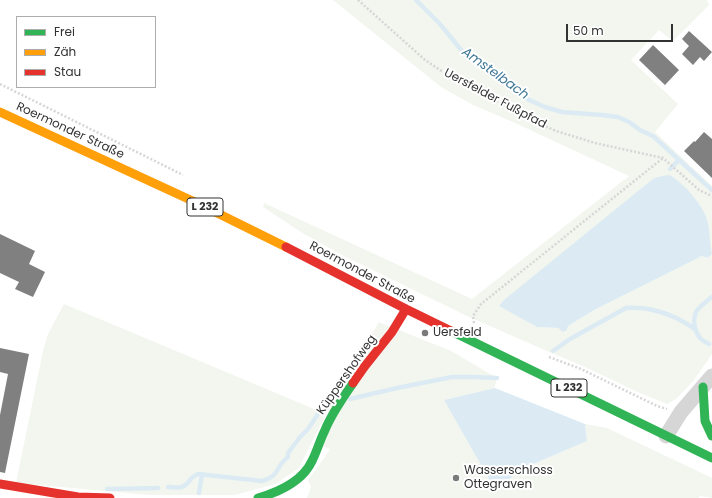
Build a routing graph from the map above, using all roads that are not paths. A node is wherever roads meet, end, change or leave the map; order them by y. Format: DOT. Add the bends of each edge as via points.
graph roads {
  1 [pos="0,112"];
  2 [pos="406,309"];
  3 [pos="707,382"];
  4 [pos="666,436"];
  5 [pos="712,436"];
  6 [pos="712,458"];
  7 [pos="0,484"];
  8 [pos="110,498"];
  9 [pos="258,498"];
  1 -- 2 [label="main road, Roermonder Straße / L 232" via="197,203"];
  2 -- 4 [label="main road, Roermonder Straße / L 232"];
  2 -- 9 [label="main road, Küppershofweg" via="342,399 325,429 312,462 302,476 270,495"];
  3 -- 4 [label="street" via="681,412"];
  3 -- 5 [label="main road" via="705,421"];
  4 -- 6 [label="main road, Roermonder Straße / L 232"];
  7 -- 8 [label="main road" via="78,497"];
}
